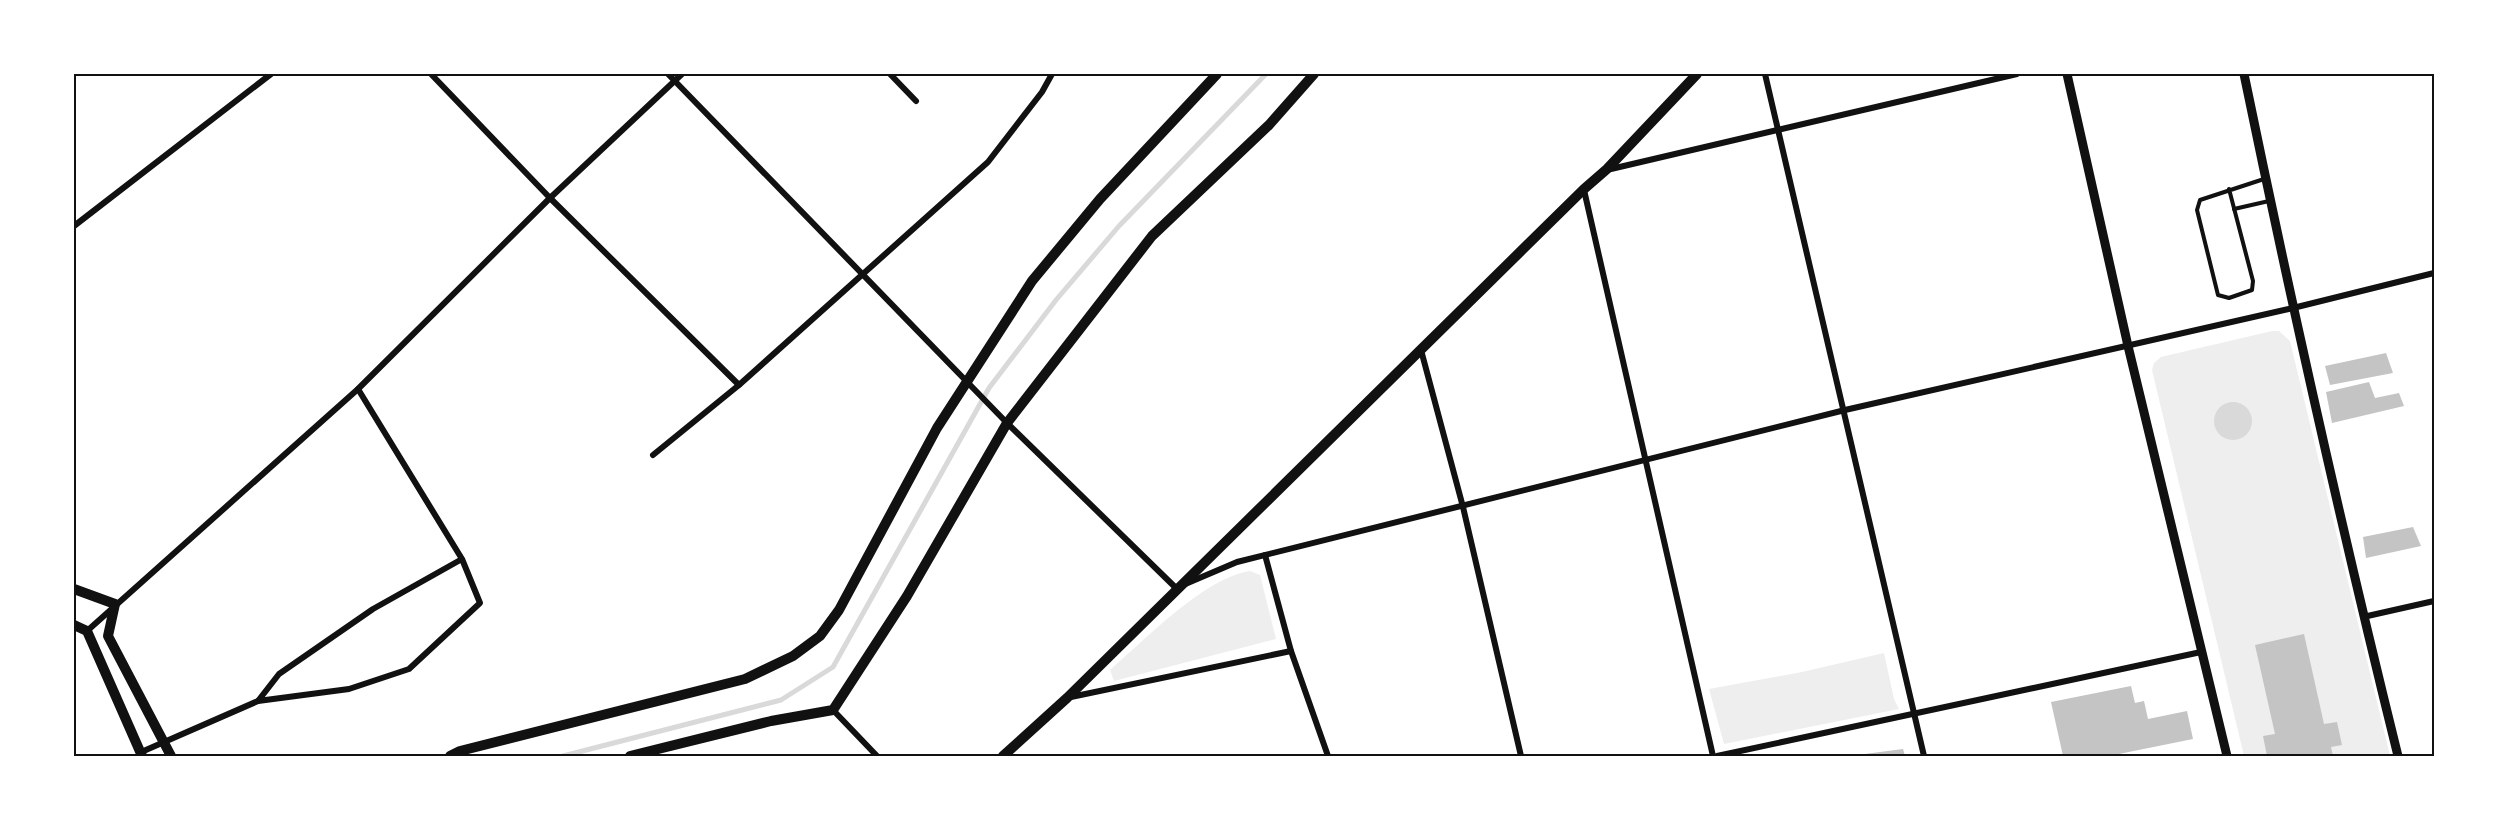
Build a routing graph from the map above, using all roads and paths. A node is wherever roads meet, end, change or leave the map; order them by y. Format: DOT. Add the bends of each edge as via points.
graph roads {
  1 [pos="271,74"];
  2 [pos="431,74"];
  3 [pos="668,74"];
  4 [pos="682,74"];
  5 [pos="890,74"];
  6 [pos="1052,74"];
  7 [pos="1217,74"];
  8 [pos="1314,74"];
  9 [pos="1697,74"];
  10 [pos="1765,74"];
  11 [pos="2017,74"];
  12 [pos="2067,74"];
  13 [pos="2244,74"];
  14 [pos="675,81"];
  15 [pos="916,101"];
  16 [pos="1778,129"];
  17 [pos="1607,169"];
  18 [pos="2266,179"];
  19 [pos="1584,189"];
  20 [pos="2229,189"];
  21 [pos="550,198"];
  22 [pos="2270,200"];
  23 [pos="2234,209"];
  24 [pos="74,226"];
  25 [pos="2434,273"];
  26 [pos="863,276"];
  27 [pos="2293,308"];
  28 [pos="2128,346"];
  29 [pos="1421,350"];
  30 [pos="968,383"];
  31 [pos="739,385"];
  32 [pos="358,389"];
  33 [pos="1845,410"];
  34 [pos="1007,423"];
  35 [pos="653,455"];
  36 [pos="1647,460"];
  37 [pos="1462,507"];
  38 [pos="1265,555"];
  39 [pos="462,559"];
  40 [pos="1176,588"];
  41 [pos="74,589"];
  42 [pos="2434,601"];
  43 [pos="115,604"];
  44 [pos="2363,616"];
  45 [pos="74,625"];
  46 [pos="87,631"];
  47 [pos="1291,651"];
  48 [pos="2201,652"];
  49 [pos="1067,698"];
  50 [pos="258,701"];
  51 [pos="833,710"];
  52 [pos="1915,712"];
  53 [pos="162,742"];
  54 [pos="141,754"];
  55 [pos="171,756"];
  56 [pos="450,756"];
  57 [pos="630,756"];
  58 [pos="877,756"];
  59 [pos="1003,756"];
  60 [pos="1328,756"];
  61 [pos="1521,756"];
  62 [pos="1715,756"];
  63 [pos="1924,756"];
  64 [pos="2228,756"];
  65 [pos="2398,756"];
  1 -- 24 [label="street"];
  2 -- 21 [label="street"];
  3 -- 14 [label="street"];
  4 -- 14 [label="street"];
  5 -- 15 [label="street"];
  6 -- 26 [label="street" via="988,162"];
  7 -- 30 [label="main road" via="1100,199 1032,280"];
  8 -- 34 [label="main road" via="1269,125 1152,236"];
  9 -- 17 [label="main road"];
  10 -- 16 [label="street"];
  11 -- 16 [label="street"];
  12 -- 28 [label="street"];
  13 -- 18 [label="street"];
  14 -- 21 [label="street"];
  14 -- 26 [label="street"];
  16 -- 17 [label="street"];
  16 -- 33 [label="street"];
  17 -- 19 [label="main road"];
  18 -- 20 [label="lane"];
  18 -- 22 [label="street"];
  19 -- 29 [label="main road"];
  19 -- 36 [label="street"];
  20 -- 23 [label="lane"];
  20 -- 23 [label="lane" via="2200,200 2197,210 2218,295 2229,298 2252,290 2253,281"];
  21 -- 31 [label="street"];
  21 -- 32 [label="street"];
  22 -- 23 [label="lane"];
  22 -- 27 [label="street"];
  25 -- 27 [label="street"];
  26 -- 30 [label="street"];
  26 -- 31 [label="street"];
  27 -- 28 [label="street"];
  27 -- 44 [label="street"];
  28 -- 33 [label="street"];
  28 -- 48 [label="street"];
  29 -- 37 [label="street"];
  29 -- 40 [label="main road"];
  30 -- 34 [label="street"];
  30 -- 56 [label="main road" via="937,428 839,610 820,636 802,649 745,679"];
  31 -- 35 [label="street"];
  32 -- 39 [label="street"];
  32 -- 43 [label="street"];
  33 -- 36 [label="street"];
  33 -- 52 [label="street"];
  34 -- 40 [label="street"];
  34 -- 51 [label="main road" via="907,596"];
  36 -- 37 [label="street"];
  36 -- 62 [label="street"];
  37 -- 38 [label="street"];
  37 -- 61 [label="street"];
  38 -- 40 [label="street" via="1237,562"];
  38 -- 47 [label="street"];
  39 -- 50 [label="street" via="373,609 279,674"];
  39 -- 50 [label="street" via="480,603 409,669 349,689"];
  40 -- 49 [label="main road"];
  41 -- 43 [label="main road"];
  42 -- 44 [label="street"];
  43 -- 46 [label="street"];
  43 -- 53 [label="main road" via="108,636"];
  44 -- 65 [label="street"];
  45 -- 46 [label="main road"];
  46 -- 54 [label="main road"];
  47 -- 49 [label="street"];
  47 -- 60 [label="street"];
  48 -- 52 [label="street"];
  48 -- 64 [label="street"];
  49 -- 59 [label="main road"];
  50 -- 53 [label="street"];
  51 -- 57 [label="main road"];
  51 -- 58 [label="street"];
  52 -- 62 [label="street"];
  52 -- 63 [label="street"];
  53 -- 54 [label="street"];
  53 -- 55 [label="main road"];
}
